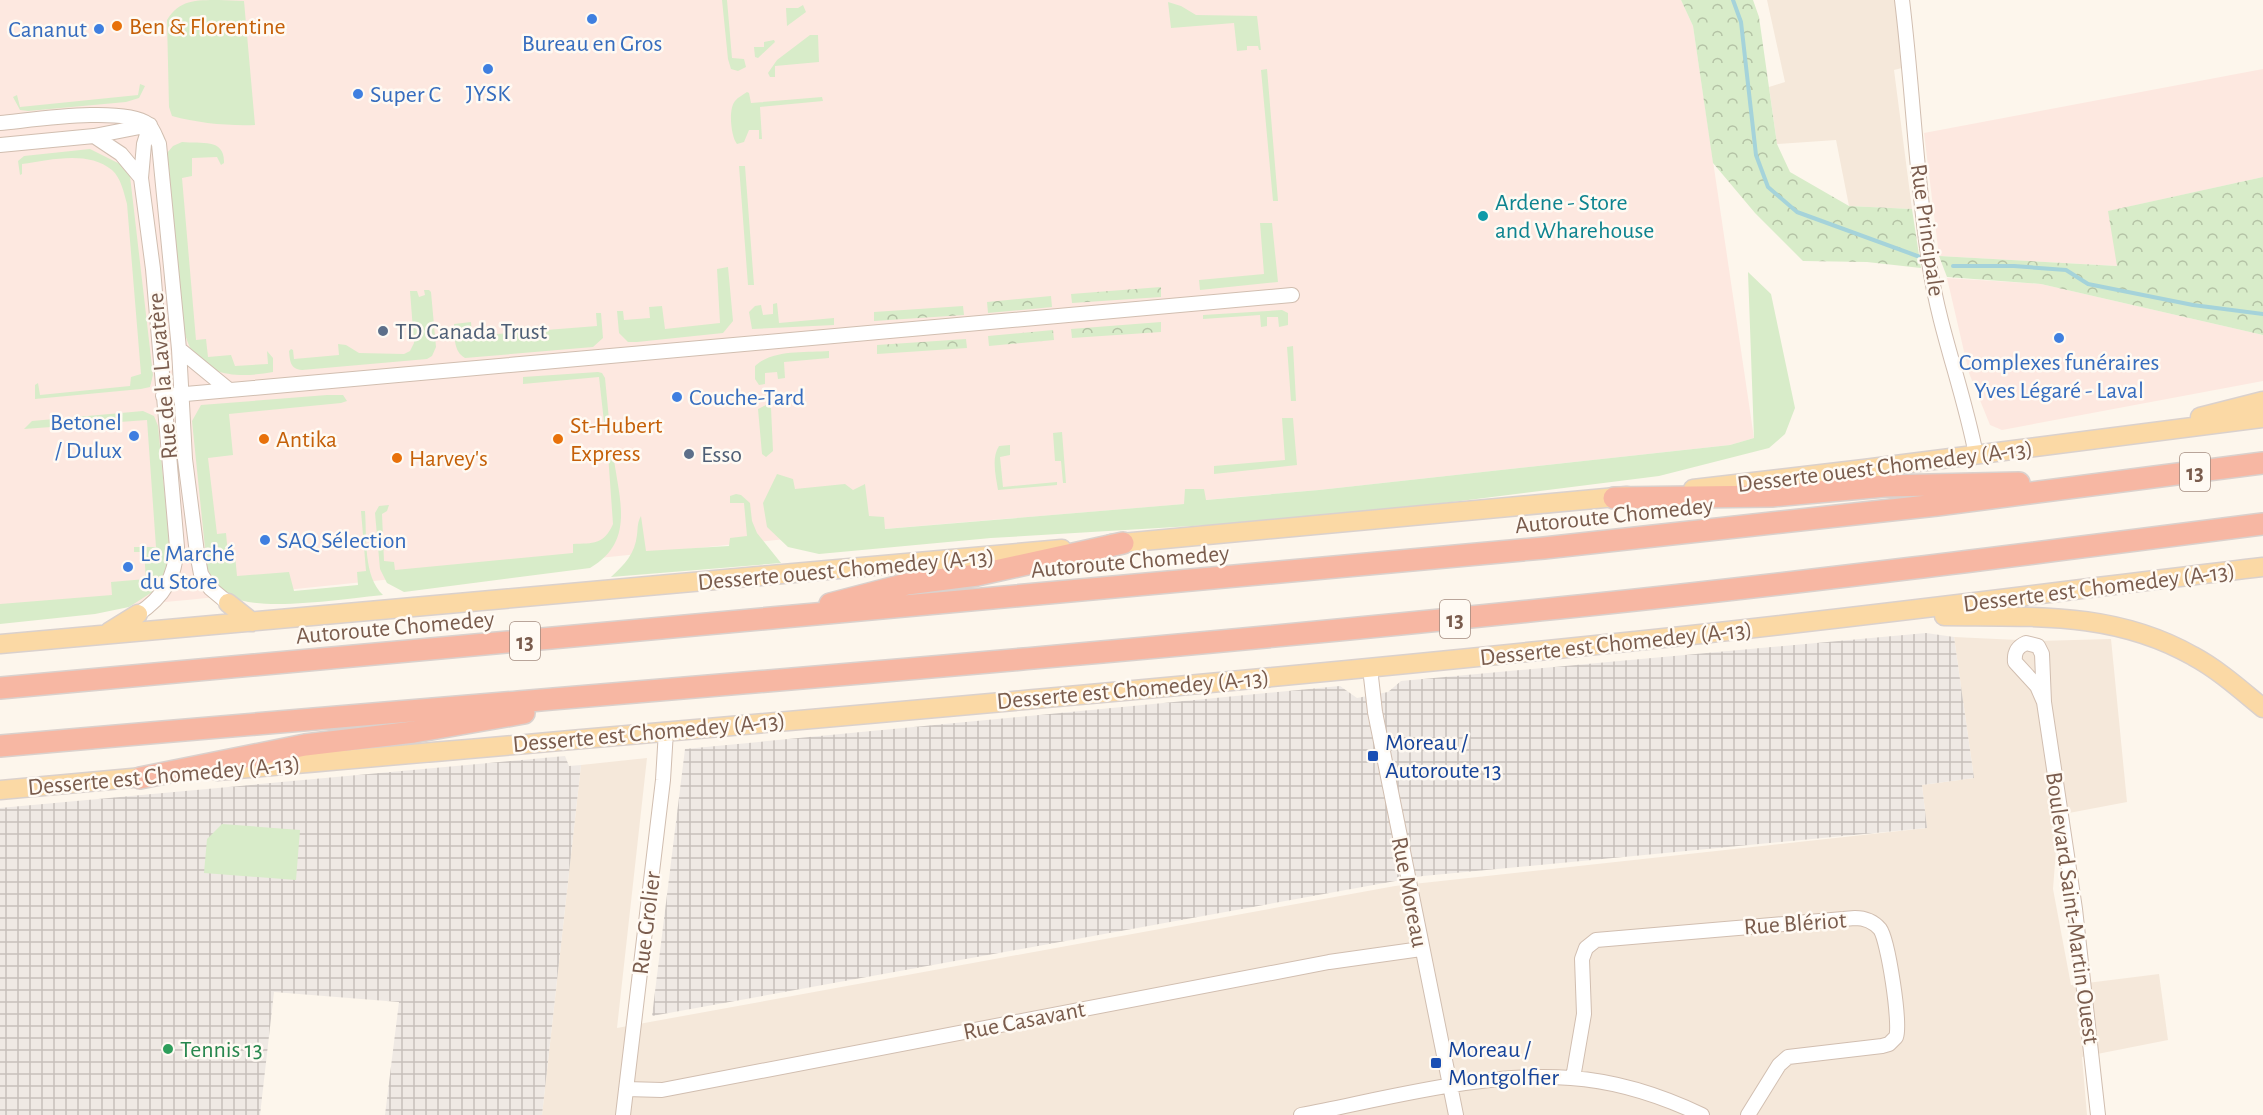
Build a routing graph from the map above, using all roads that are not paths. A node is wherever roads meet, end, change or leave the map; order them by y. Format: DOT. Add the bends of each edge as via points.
graph roads {
  1 [pos="1902,0"];
  2 [pos="0,123"];
  3 [pos="150,125"];
  4 [pos="94,136"];
  5 [pos="0,145"];
  6 [pos="141,178"];
  7 [pos="1292,295"];
  8 [pos="179,349"];
  9 [pos="229,390"];
  10 [pos="181,394"];
  11 [pos="163,396"];
  12 [pos="2263,401"];
  13 [pos="2263,418"];
  14 [pos="2119,437"];
  15 [pos="1976,455"];
  16 [pos="2263,463"];
  17 [pos="2127,481"];
  18 [pos="1614,498"];
  19 [pos="2263,524"];
  20 [pos="1123,543"];
  21 [pos="2263,567"];
  22 [pos="228,603"];
  23 [pos="138,614"];
  24 [pos="1873,615"];
  25 [pos="770,619"];
  26 [pos="252,622"];
  27 [pos="105,634"];
  28 [pos="0,644"];
  29 [pos="1370,668"];
  30 [pos="0,688"];
  31 [pos="645,692"];
  32 [pos="2044,702"];
  33 [pos="2263,708"];
  34 [pos="666,731"];
  35 [pos="0,746"];
  36 [pos="140,777"];
  37 [pos="0,790"];
  38 [pos="1421,949"];
  39 [pos="1573,1078"];
  40 [pos="1450,1087"];
  41 [pos="626,1089"];
  42 [pos="623,1115"];
  43 [pos="1301,1115"];
  44 [pos="1456,1115"];
  45 [pos="1702,1115"];
  46 [pos="1748,1115"];
  47 [pos="2098,1115"];
  1 -- 15 [label="street, Rue Principale" via="1930,270"];
  2 -- 3 [label="street" via="107,114 130,116"];
  3 -- 4 [label="street"];
  3 -- 6 [label="street, Rue de la Lavatère"];
  3 -- 8 [label="street, Rue de la Lavatère" via="159,144"];
  4 -- 5 [label="street"];
  4 -- 6 [label="street" via="121,154"];
  6 -- 11 [label="street, Rue de la Lavatère"];
  7 -- 9 [label="street"];
  8 -- 9 [label="street"];
  8 -- 10 [label="street, Rue de la Lavatère"];
  9 -- 10 [label="street"];
  10 -- 11 [label="street"];
  10 -- 22 [label="street, Rue de la Lavatère" via="198,565 210,588"];
  11 -- 23 [label="street, Rue de la Lavatère" via="176,558 168,586"];
  12 -- 14 [label="main road"];
  13 -- 14 [label="main road, Desserte ouest Chomedey (A-13)"];
  14 -- 15 [label="main road, Desserte ouest Chomedey (A-13)"];
  15 -- 18 [label="main road, Desserte ouest Chomedey (A-13)"];
  16 -- 17 [label="highway, Autoroute Chomedey / 13"];
  17 -- 18 [label="highway" via="1885,486 1772,496"];
  17 -- 25 [label="highway, Autoroute Chomedey / 13" via="1544,548"];
  18 -- 20 [label="main road, Desserte ouest Chomedey (A-13)"];
  19 -- 31 [label="highway, 13" via="1851,577 1564,608"];
  20 -- 25 [label="highway" via="977,576 907,584"];
  20 -- 26 [label="main road, Desserte ouest Chomedey (A-13)"];
  21 -- 24 [label="main road, Desserte est Chomedey (A-13)"];
  22 -- 26 [label="main road"];
  23 -- 27 [label="main road"];
  24 -- 29 [label="main road, Desserte est Chomedey (A-13)"];
  24 -- 33 [label="main road" via="2059,617 2125,627 2193,656"];
  25 -- 30 [label="highway, Autoroute Chomedey / 13"];
  26 -- 27 [label="main road, Desserte ouest Chomedey (A-13)"];
  27 -- 28 [label="main road, Desserte ouest Chomedey (A-13)"];
  29 -- 34 [label="main road, Desserte est Chomedey (A-13)"];
  29 -- 38 [label="street, Rue Moreau"];
  31 -- 35 [label="highway, 13"];
  31 -- 36 [label="highway" via="414,732 305,745"];
  32 -- 47 [label="street, Boulevard Saint-Martin Ouest" via="2076,909"];
  34 -- 36 [label="main road, Desserte est Chomedey (A-13)"];
  34 -- 41 [label="street, Rue Grolier"];
  36 -- 37 [label="main road, Desserte est Chomedey (A-13)"];
  38 -- 40 [label="street, Rue Moreau"];
  38 -- 41 [label="street, Rue Casavant" via="1329,962 662,1090"];
  39 -- 40 [label="street" via="1518,1078"];
  39 -- 45 [label="street" via="1633,1091"];
  39 -- 46 [label="street, Rue Blériot" via="1584,1014 1582,958 1596,940 1855,918 1872,922 1881,930 1886,946 1898,1018 1896,1037 1882,1046 1788,1057"];
  40 -- 43 [label="street"];
  40 -- 44 [label="street, Rue Moreau"];
  41 -- 42 [label="street, Rue Grolier"];
}
